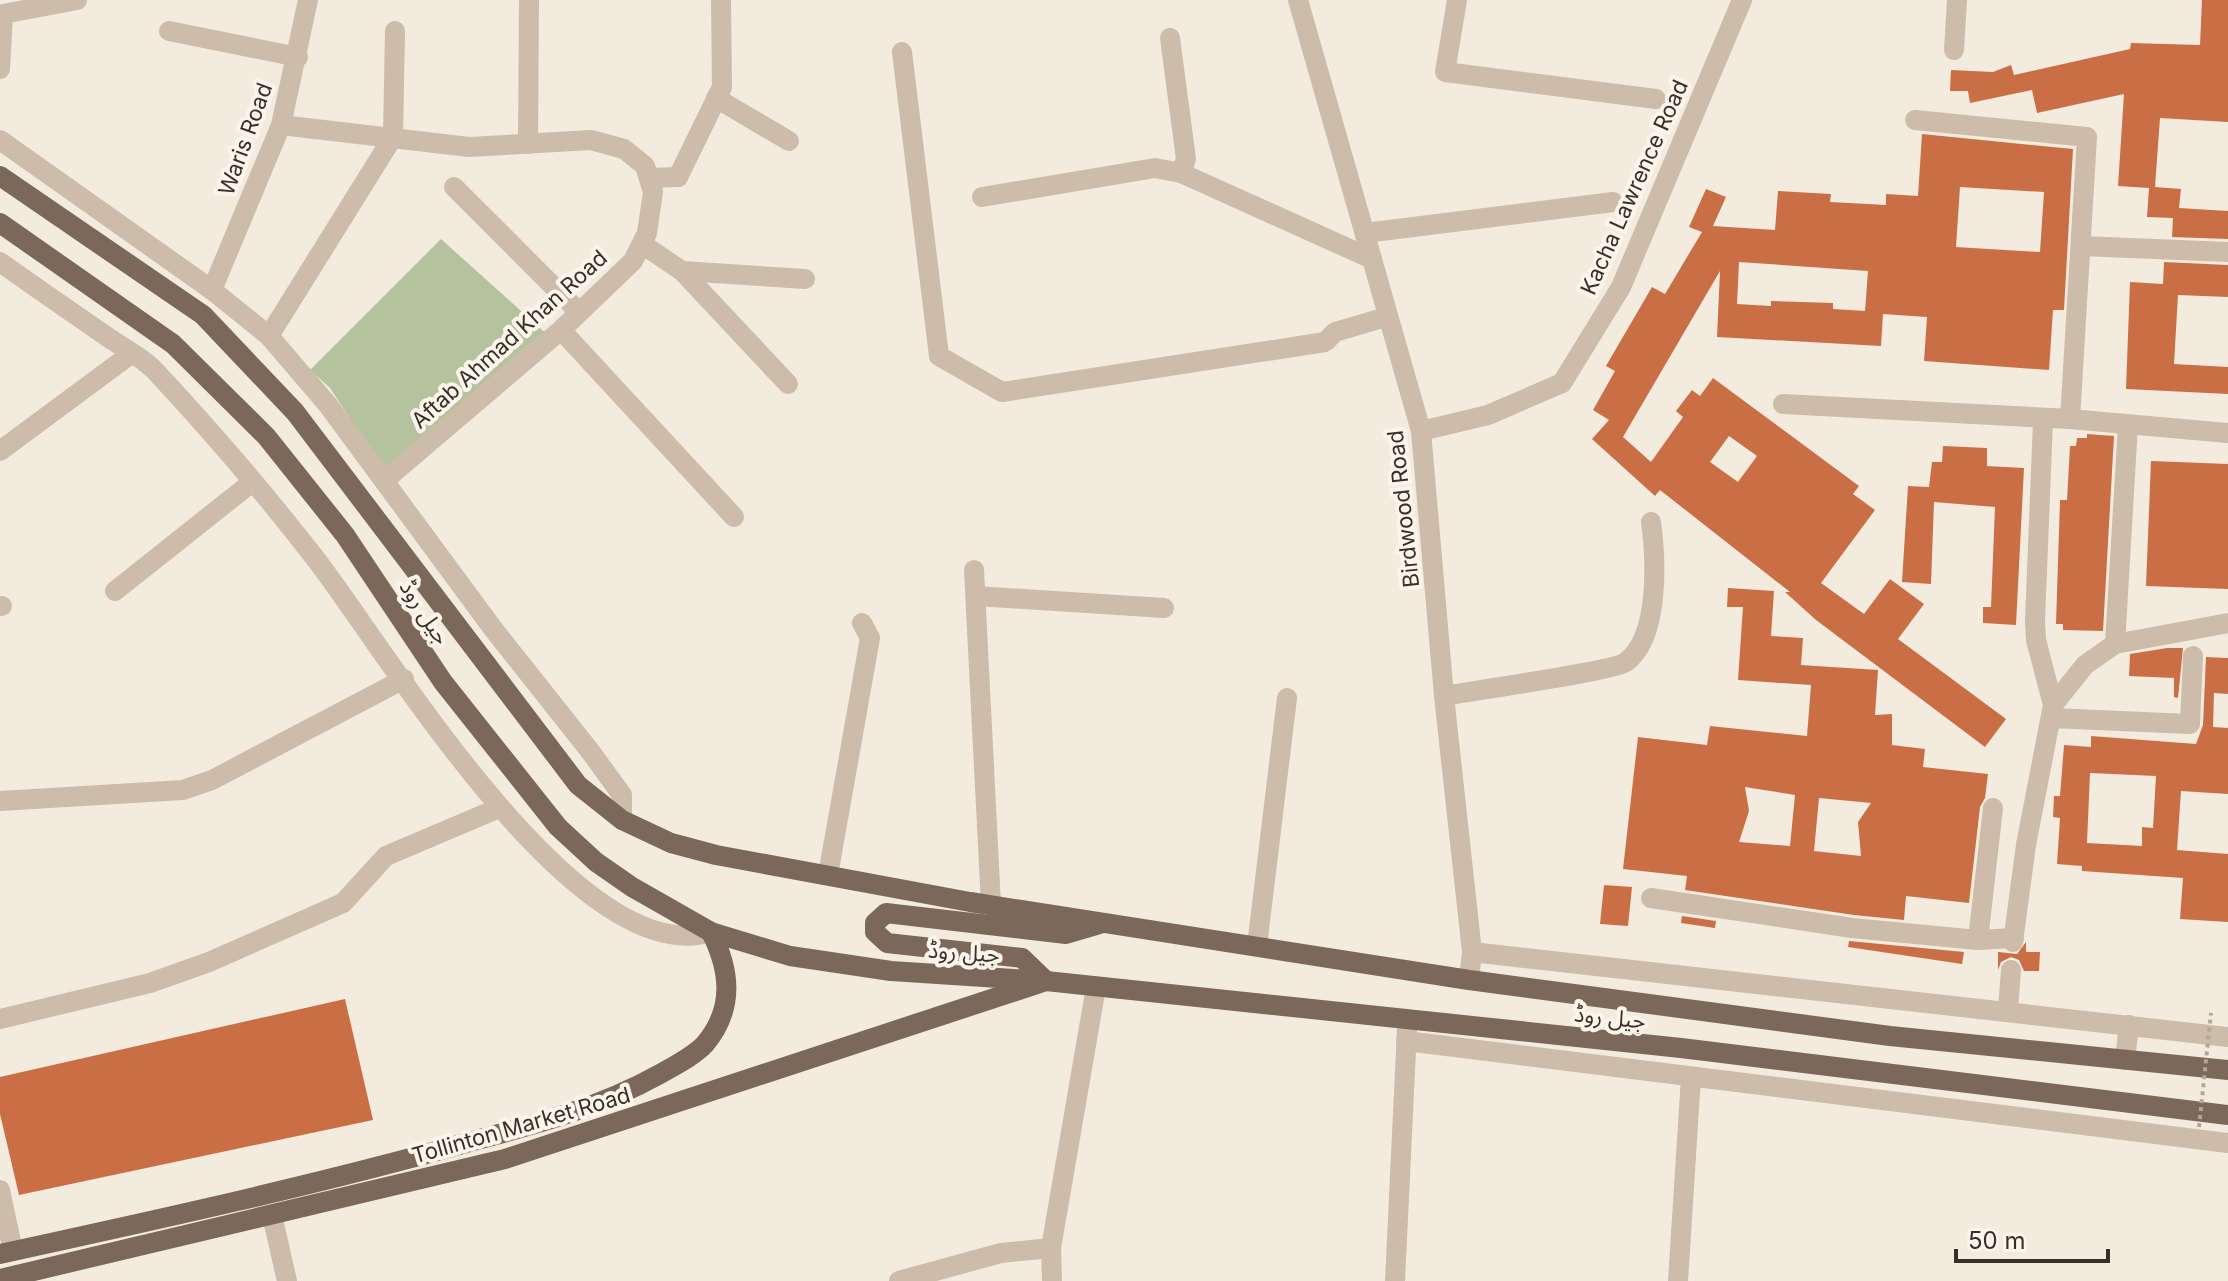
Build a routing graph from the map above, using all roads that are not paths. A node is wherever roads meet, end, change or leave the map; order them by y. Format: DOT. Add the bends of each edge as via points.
graph roads {
  1 [pos="77,0"];
  2 [pos="308,0"];
  3 [pos="529,0"];
  4 [pos="721,0"];
  5 [pos="1298,0"];
  6 [pos="1457,0"];
  7 [pos="1957,0"];
  8 [pos="1735,3"];
  9 [pos="169,31"];
  10 [pos="395,31"];
  11 [pos="1170,38"];
  12 [pos="1954,50"];
  13 [pos="902,52"];
  14 [pos="298,57"];
  15 [pos="0,69"];
  16 [pos="716,98"];
  17 [pos="1656,99"];
  18 [pos="1915,120"];
  19 [pos="281,125"];
  20 [pos="393,137"];
  21 [pos="0,140"];
  22 [pos="789,141"];
  23 [pos="528,144"];
  24 [pos="1181,173"];
  25 [pos="0,176"];
  26 [pos="649,178"];
  27 [pos="454,187"];
  28 [pos="982,197"];
  29 [pos="1613,202"];
  30 [pos="0,223"];
  31 [pos="1365,233"];
  32 [pos="642,244"];
  33 [pos="2081,246"];
  34 [pos="2228,252"];
  35 [pos="1372,259"];
  36 [pos="0,262"];
  37 [pos="682,271"];
  38 [pos="805,279"];
  39 [pos="212,290"];
  40 [pos="579,312"];
  41 [pos="1386,317"];
  42 [pos="561,330"];
  43 [pos="269,336"];
  44 [pos="131,354"];
  45 [pos="788,384"];
  46 [pos="1783,404"];
  47 [pos="2070,419"];
  48 [pos="2043,421"];
  49 [pos="2128,425"];
  50 [pos="1421,431"];
  51 [pos="2228,433"];
  52 [pos="0,451"];
  53 [pos="385,480"];
  54 [pos="251,483"];
  55 [pos="734,517"];
  56 [pos="1651,522"];
  57 [pos="974,570"];
  58 [pos="115,591"];
  59 [pos="976,596"];
  60 [pos="1164,608"];
  61 [pos="862,623"];
  62 [pos="2228,623"];
  63 [pos="2115,644"];
  64 [pos="2193,656"];
  65 [pos="404,679"];
  66 [pos="1444,696"];
  67 [pos="1287,698"];
  68 [pos="2052,711"];
  69 [pos="0,801"];
  70 [pos="499,808"];
  71 [pos="1993,808"];
  72 [pos="622,820"];
  73 [pos="828,875"];
  74 [pos="1651,898"];
  75 [pos="991,905"];
  76 [pos="1104,922"];
  77 [pos="711,932"];
  78 [pos="1978,940"];
  79 [pos="1257,946"];
  80 [pos="1472,952"];
  81 [pos="2011,970"];
  82 [pos="1469,980"];
  83 [pos="1046,981"];
  84 [pos="1096,987"];
  85 [pos="2008,1010"];
  86 [pos="0,1019"];
  87 [pos="2129,1025"];
  88 [pos="1407,1031"];
  89 [pos="2228,1037"];
  90 [pos="2125,1060"];
  91 [pos="2228,1070"];
  92 [pos="1691,1077"];
  93 [pos="2228,1115"];
  94 [pos="2228,1143"];
  95 [pos="0,1190"];
  96 [pos="272,1215"];
  97 [pos="1051,1248"];
  98 [pos="7,1253"];
  99 [pos="0,1279"];
  100 [pos="287,1281"];
  101 [pos="899,1281"];
  102 [pos="1052,1281"];
  103 [pos="1395,1281"];
  104 [pos="1678,1281"];
  1 -- 15 [label="street" via="3,14"];
  2 -- 14 [label="street, Waris Road"];
  3 -- 23 [label="street"];
  4 -- 16 [label="street" via="722,87"];
  5 -- 31 [label="street, Birdwood Road"];
  6 -- 17 [label="street" via="1445,72"];
  7 -- 12 [label="street"];
  8 -- 50 [label="street, Kacha Lawrence Road" via="1621,287 1562,383 1488,415"];
  9 -- 14 [label="street"];
  10 -- 20 [label="street"];
  11 -- 24 [label="street" via="1186,159"];
  13 -- 41 [label="street" via="939,356 1002,392 1325,342 1335,332"];
  14 -- 19 [label="street, Waris Road"];
  16 -- 22 [label="street"];
  16 -- 26 [label="street" via="678,177"];
  18 -- 33 [label="street" via="2084,133"];
  19 -- 20 [label="street"];
  19 -- 39 [label="street, Waris Road"];
  20 -- 23 [label="street" via="469,147"];
  20 -- 43 [label="street"];
  21 -- 39 [label="street"];
  23 -- 26 [label="street" via="591,140 624,149 645,166"];
  24 -- 28 [label="street" via="1155,168"];
  24 -- 35 [label="street"];
  25 -- 72 [label="main road, جیل روڈ" via="203,315 295,412 578,785"];
  26 -- 32 [label="street, Aftab Ahmad Khan Road" via="653,192"];
  27 -- 40 [label="street"];
  29 -- 31 [label="street"];
  30 -- 77 [label="main road, جیل روڈ" via="173,344 266,436 345,535 443,682 558,827 632,887"];
  31 -- 35 [label="street, Birdwood Road"];
  32 -- 37 [label="street"];
  32 -- 40 [label="street, Aftab Ahmad Khan Road" via="633,261"];
  33 -- 34 [label="street"];
  33 -- 47 [label="street"];
  35 -- 41 [label="street, Birdwood Road"];
  36 -- 44 [label="street"];
  37 -- 38 [label="street"];
  37 -- 45 [label="street"];
  39 -- 43 [label="street"];
  40 -- 42 [label="street, Aftab Ahmad Khan Road"];
  41 -- 50 [label="street, Birdwood Road"];
  42 -- 53 [label="street, Aftab Ahmad Khan Road"];
  42 -- 55 [label="street"];
  43 -- 53 [label="street"];
  44 -- 52 [label="street"];
  44 -- 54 [label="street" via="156,370"];
  46 -- 48 [label="street"];
  47 -- 48 [label="street"];
  47 -- 49 [label="street"];
  48 -- 68 [label="street" via="2035,621"];
  49 -- 51 [label="street"];
  49 -- 63 [label="street"];
  50 -- 66 [label="street, Birdwood Road"];
  53 -- 72 [label="street" via="622,795"];
  54 -- 58 [label="street"];
  54 -- 65 [label="street" via="314,557"];
  56 -- 66 [label="street" via="1657,564 1645,640 1625,663"];
  57 -- 59 [label="street"];
  59 -- 60 [label="street"];
  59 -- 75 [label="street"];
  61 -- 73 [label="street" via="870,638"];
  62 -- 63 [label="street"];
  63 -- 68 [label="street" via="2085,665"];
  64 -- 68 [label="street" via="2190,724"];
  65 -- 69 [label="street" via="212,780 183,790"];
  65 -- 70 [label="street"];
  66 -- 80 [label="street, Birdwood Road"];
  67 -- 79 [label="street"];
  68 -- 78 [label="street" via="2014,940"];
  70 -- 77 [label="street" via="537,849 633,921 675,937"];
  70 -- 86 [label="street" via="386,856 343,903 209,962 150,983"];
  71 -- 78 [label="street"];
  72 -- 73 [label="main road, جیل روڈ" via="671,843"];
  73 -- 75 [label="main road, جیل روڈ"];
  74 -- 78 [label="street" via="1852,928"];
  75 -- 76 [label="main road, جیل روڈ"];
  76 -- 79 [label="main road, جیل روڈ"];
  76 -- 83 [label="main road" via="1066,934 895,912 879,916 875,923 875,932 887,943 1022,958"];
  77 -- 83 [label="main road, جیل روڈ" via="824,962"];
  77 -- 98 [label="main road, Tollinton Market Road" via="726,962 728,987 718,1026 703,1046 620,1096 381,1167"];
  79 -- 82 [label="main road, جیل روڈ"];
  80 -- 82 [label="street, Birdwood Road"];
  80 -- 85 [label="street"];
  81 -- 85 [label="street"];
  82 -- 90 [label="main road, جیل روڈ" via="1890,1036"];
  83 -- 84 [label="main road, جیل روڈ"];
  83 -- 96 [label="main road, Tollinton Market Road" via="505,1159"];
  84 -- 88 [label="main road, جیل روڈ"];
  84 -- 97 [label="street"];
  85 -- 87 [label="street"];
  87 -- 89 [label="street"];
  87 -- 90 [label="street"];
  88 -- 92 [label="street"];
  88 -- 93 [label="main road, جیل روڈ" via="1681,1048"];
  88 -- 103 [label="street"];
  90 -- 91 [label="main road, جیل روڈ"];
  92 -- 94 [label="street"];
  92 -- 104 [label="street"];
  95 -- 98 [label="street"];
  96 -- 99 [label="main road, Tollinton Market Road"];
  96 -- 100 [label="street"];
  97 -- 101 [label="street" via="1001,1253"];
  97 -- 102 [label="street"];
}
